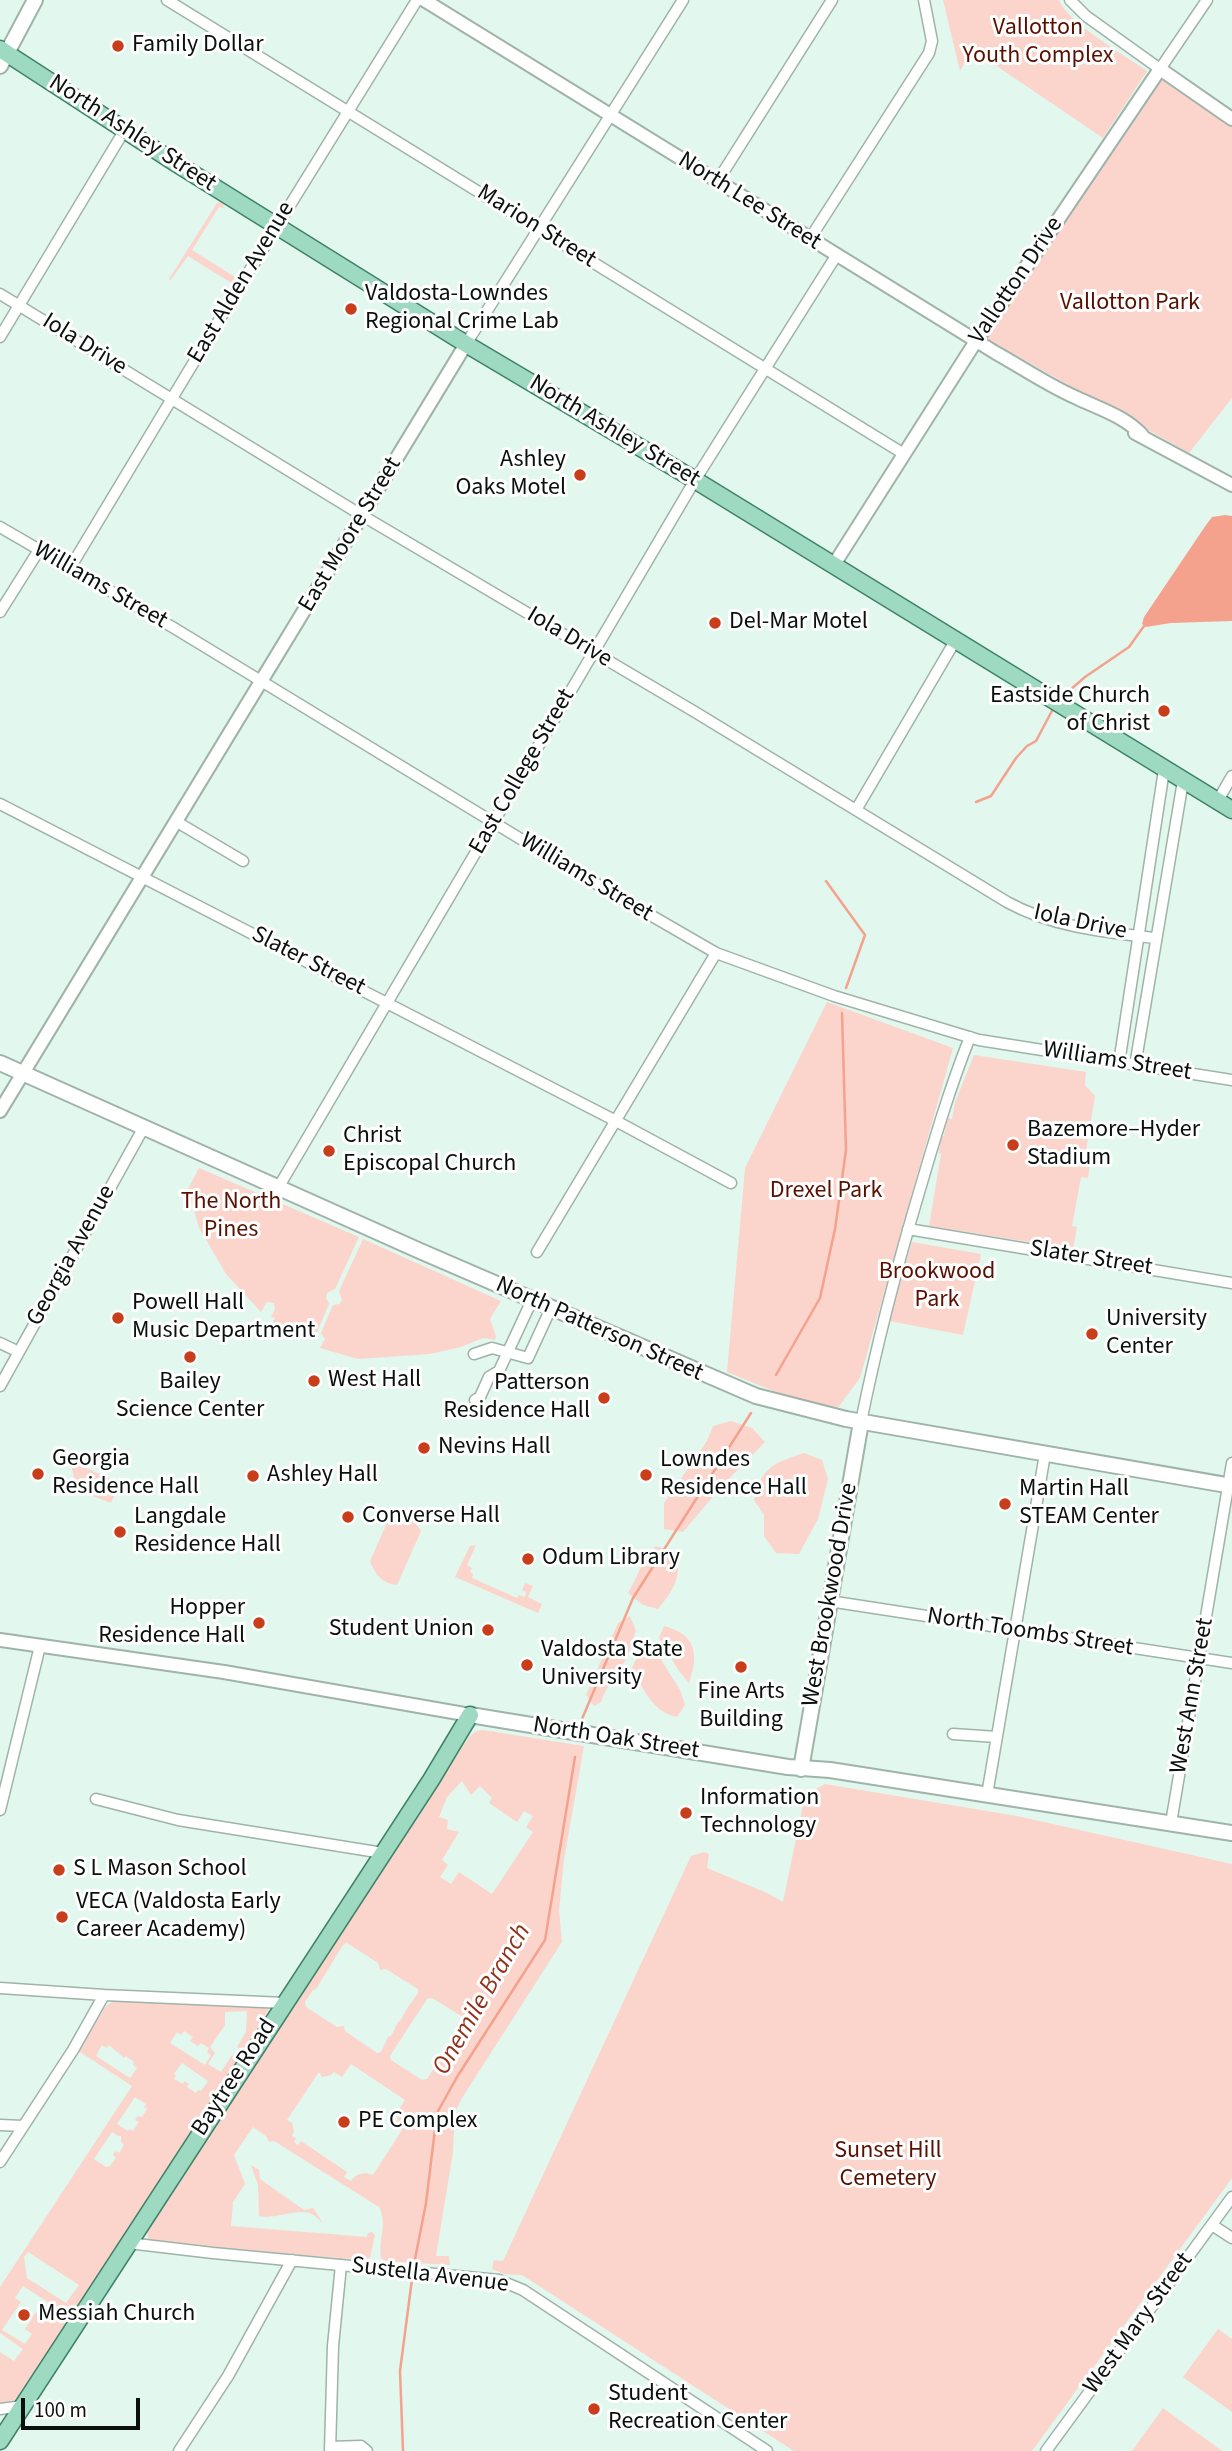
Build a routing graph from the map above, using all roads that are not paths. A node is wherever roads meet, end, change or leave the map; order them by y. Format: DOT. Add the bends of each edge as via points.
graph roads {
  1 [pos="36,0"];
  2 [pos="167,0"];
  3 [pos="417,0"];
  4 [pos="424,0"];
  5 [pos="682,0"];
  6 [pos="832,0"];
  7 [pos="924,0"];
  8 [pos="1070,0"];
  9 [pos="1207,0"];
  10 [pos="3,56"];
  11 [pos="1160,69"];
  12 [pos="349,111"];
  13 [pos="610,115"];
  14 [pos="1232,119"];
  15 [pos="124,131"];
  16 [pos="717,182"];
  17 [pos="278,226"];
  18 [pos="539,229"];
  19 [pos="809,240"];
  20 [pos="836,256"];
  21 [pos="0,294"];
  22 [pos="19,305"];
  23 [pos="0,337"];
  24 [pos="976,341"];
  25 [pos="466,344"];
  26 [pos="765,369"];
  27 [pos="172,399"];
  28 [pos="904,454"];
  29 [pos="695,480"];
  30 [pos="1232,485"];
  31 [pos="363,516"];
  32 [pos="0,527"];
  33 [pos="39,550"];
  34 [pos="834,566"];
  35 [pos="70,568"];
  36 [pos="0,612"];
  37 [pos="955,641"];
  38 [pos="594,652"];
  39 [pos="261,682"];
  40 [pos="1164,770"];
  41 [pos="1232,776"];
  42 [pos="1183,781"];
  43 [pos="1217,802"];
  44 [pos="0,804"];
  45 [pos="856,810"];
  46 [pos="1232,810"];
  47 [pos="177,822"];
  48 [pos="494,823"];
  49 [pos="243,861"];
  50 [pos="143,878"];
  51 [pos="1139,936"];
  52 [pos="1155,938"];
  53 [pos="716,953"];
  54 [pos="388,1003"];
  55 [pos="970,1037"];
  56 [pos="0,1063"];
  57 [pos="1119,1063"];
  58 [pos="1135,1066"];
  59 [pos="24,1073"];
  60 [pos="1232,1080"];
  61 [pos="0,1111"];
  62 [pos="616,1121"];
  63 [pos="144,1127"];
  64 [pos="731,1183"];
  65 [pos="278,1188"];
  66 [pos="908,1229"];
  67 [pos="537,1252"];
  68 [pos="1232,1283"];
  69 [pos="532,1300"];
  70 [pos="551,1308"];
  71 [pos="0,1343"];
  72 [pos="19,1352"];
  73 [pos="507,1352"];
  74 [pos="474,1354"];
  75 [pos="0,1386"];
  76 [pos="475,1400"];
  77 [pos="861,1422"];
  78 [pos="1045,1454"];
  79 [pos="1232,1463"];
  80 [pos="1230,1485"];
  81 [pos="829,1601"];
  82 [pos="1016,1631"];
  83 [pos="0,1640"];
  84 [pos="40,1646"];
  85 [pos="1199,1657"];
  86 [pos="1232,1663"];
  87 [pos="470,1715"];
  88 [pos="953,1734"];
  89 [pos="997,1737"];
  90 [pos="801,1769"];
  91 [pos="987,1795"];
  92 [pos="96,1800"];
  93 [pos="0,1810"];
  94 [pos="1171,1824"];
  95 [pos="1232,1833"];
  96 [pos="383,1853"];
  97 [pos="0,1988"];
  98 [pos="104,1995"];
  99 [pos="285,2003"];
  100 [pos="0,2125"];
  101 [pos="23,2126"];
  102 [pos="0,2162"];
  103 [pos="1232,2197"];
  104 [pos="1212,2225"];
  105 [pos="1232,2238"];
  106 [pos="128,2243"];
  107 [pos="292,2260"];
  108 [pos="341,2265"];
  109 [pos="23,2406"];
  110 [pos="0,2409"];
  111 [pos="0,2441"];
  112 [pos="330,2449"];
  113 [pos="179,2451"];
  114 [pos="367,2451"];
  115 [pos="767,2451"];
  116 [pos="1046,2451"];
  1 -- 10 [label="main road"];
  2 -- 12 [label="street, Marion Street"];
  3 -- 12 [label="street, East Alden Avenue"];
  4 -- 13 [label="street, North Lee Street"];
  5 -- 13 [label="street, East Moore Street"];
  6 -- 16 [label="street"];
  7 -- 19 [label="street" via="932,41 929,53"];
  8 -- 11 [label="street"];
  9 -- 11 [label="street, Vallotton Drive"];
  10 -- 15 [label="main road, North Ashley Street"];
  11 -- 14 [label="street"];
  11 -- 24 [label="street, Vallotton Drive"];
  12 -- 17 [label="street, East Alden Avenue"];
  12 -- 18 [label="street, Marion Street"];
  13 -- 16 [label="street, North Lee Street"];
  13 -- 18 [label="street, East Moore Street"];
  15 -- 17 [label="main road, North Ashley Street"];
  15 -- 22 [label="street"];
  16 -- 19 [label="street, North Lee Street"];
  17 -- 25 [label="main road, North Ashley Street"];
  17 -- 27 [label="street, East Alden Avenue"];
  18 -- 25 [label="street, East Moore Street"];
  18 -- 26 [label="street, Marion Street"];
  19 -- 20 [label="street, North Lee Street"];
  20 -- 24 [label="street, North Lee Street"];
  20 -- 26 [label="street, East College Street"];
  21 -- 22 [label="street, Iola Drive"];
  22 -- 23 [label="street"];
  22 -- 27 [label="street, Iola Drive"];
  24 -- 28 [label="street, Vallotton Drive"];
  24 -- 30 [label="street, North Lee Street" via="1078,399 1091,412"];
  25 -- 29 [label="main road, North Ashley Street"];
  25 -- 31 [label="street, East Moore Street"];
  26 -- 28 [label="street, Marion Street"];
  26 -- 29 [label="street, East College Street"];
  27 -- 31 [label="street, Iola Drive"];
  27 -- 35 [label="street, East Alden Avenue"];
  28 -- 34 [label="street, Vallotton Drive"];
  29 -- 34 [label="main road, North Ashley Street"];
  29 -- 38 [label="street, East College Street"];
  31 -- 38 [label="street, Iola Drive"];
  31 -- 39 [label="street, East Moore Street"];
  32 -- 33 [label="street, Williams Street"];
  33 -- 35 [label="street, Williams Street"];
  33 -- 36 [label="street"];
  34 -- 37 [label="main road, North Ashley Street"];
  35 -- 39 [label="street, Williams Street"];
  37 -- 40 [label="main road, North Ashley Street"];
  37 -- 45 [label="street"];
  38 -- 45 [label="street, Iola Drive"];
  38 -- 48 [label="street, East College Street"];
  39 -- 47 [label="street, East Moore Street"];
  39 -- 48 [label="street, Williams Street"];
  40 -- 42 [label="main road, North Ashley Street"];
  40 -- 51 [label="street"];
  41 -- 43 [label="street"];
  42 -- 43 [label="main road, North Ashley Street"];
  42 -- 52 [label="street"];
  43 -- 46 [label="main road, North Ashley Street"];
  44 -- 50 [label="street, Slater Street"];
  45 -- 51 [label="street, Iola Drive" via="1028,914"];
  47 -- 49 [label="street"];
  47 -- 50 [label="street, East Moore Street"];
  48 -- 53 [label="street, Williams Street"];
  48 -- 54 [label="street, East College Street"];
  50 -- 54 [label="street, Slater Street"];
  50 -- 59 [label="street, East Moore Street"];
  51 -- 52 [label="street, Iola Drive"];
  51 -- 57 [label="street"];
  52 -- 58 [label="street"];
  53 -- 55 [label="street, Williams Street" via="834,996"];
  53 -- 62 [label="street"];
  54 -- 62 [label="street, Slater Street"];
  54 -- 65 [label="street, East College Street"];
  55 -- 57 [label="street, Williams Street"];
  55 -- 66 [label="street"];
  56 -- 59 [label="main road, North Patterson Street"];
  57 -- 58 [label="street, Williams Street"];
  58 -- 60 [label="street, Williams Street"];
  59 -- 61 [label="street, East Moore Street"];
  59 -- 63 [label="main road, North Patterson Street"];
  62 -- 64 [label="street, Slater Street"];
  62 -- 67 [label="street"];
  63 -- 65 [label="main road, North Patterson Street"];
  63 -- 72 [label="street, Georgia Avenue"];
  65 -- 69 [label="main road, North Patterson Street"];
  66 -- 68 [label="street, Slater Street"];
  66 -- 77 [label="street"];
  69 -- 70 [label="main road, North Patterson Street"];
  69 -- 73 [label="street"];
  70 -- 73 [label="street" via="528,1358"];
  70 -- 77 [label="main road, North Patterson Street" via="756,1396"];
  71 -- 72 [label="street"];
  72 -- 75 [label="street, Georgia Avenue"];
  73 -- 74 [label="street" via="492,1348"];
  73 -- 76 [label="street" via="499,1371 489,1377"];
  77 -- 78 [label="main road, North Patterson Street"];
  77 -- 81 [label="main road, West Brookwood Drive"];
  78 -- 80 [label="main road, North Patterson Street"];
  78 -- 82 [label="street"];
  79 -- 80 [label="street, West Ann Street"];
  80 -- 85 [label="street, West Ann Street"];
  81 -- 82 [label="street, North Toombs Street"];
  81 -- 90 [label="main road, West Brookwood Drive"];
  82 -- 85 [label="street, North Toombs Street"];
  82 -- 89 [label="street"];
  83 -- 84 [label="street, North Oak Street"];
  84 -- 87 [label="street, North Oak Street" via="224,1671"];
  84 -- 93 [label="street"];
  85 -- 86 [label="street, North Toombs Street"];
  85 -- 94 [label="street, West Ann Street"];
  87 -- 90 [label="main road, North Oak Street"];
  87 -- 96 [label="main road, Baytree Road"];
  88 -- 89 [label="street"];
  89 -- 91 [label="street"];
  90 -- 91 [label="main road, North Oak Street"];
  91 -- 94 [label="main road, North Oak Street"];
  92 -- 96 [label="street" via="178,1820"];
  94 -- 95 [label="main road, North Oak Street"];
  96 -- 99 [label="main road, Baytree Road"];
  97 -- 98 [label="street"];
  98 -- 99 [label="street"];
  98 -- 101 [label="street"];
  99 -- 106 [label="main road, Baytree Road"];
  100 -- 101 [label="street"];
  101 -- 102 [label="street"];
  103 -- 104 [label="street, West Mary Street"];
  104 -- 105 [label="street"];
  104 -- 116 [label="street, West Mary Street"];
  106 -- 107 [label="street, Sustella Avenue"];
  106 -- 109 [label="main road, Baytree Road"];
  107 -- 108 [label="street, Sustella Avenue"];
  107 -- 113 [label="street" via="228,2376"];
  108 -- 112 [label="street"];
  108 -- 115 [label="street, Sustella Avenue" via="499,2280 517,2287"];
  109 -- 110 [label="street"];
  109 -- 111 [label="main road, Baytree Road"];
  112 -- 114 [label="street" via="361,2446"];
}
